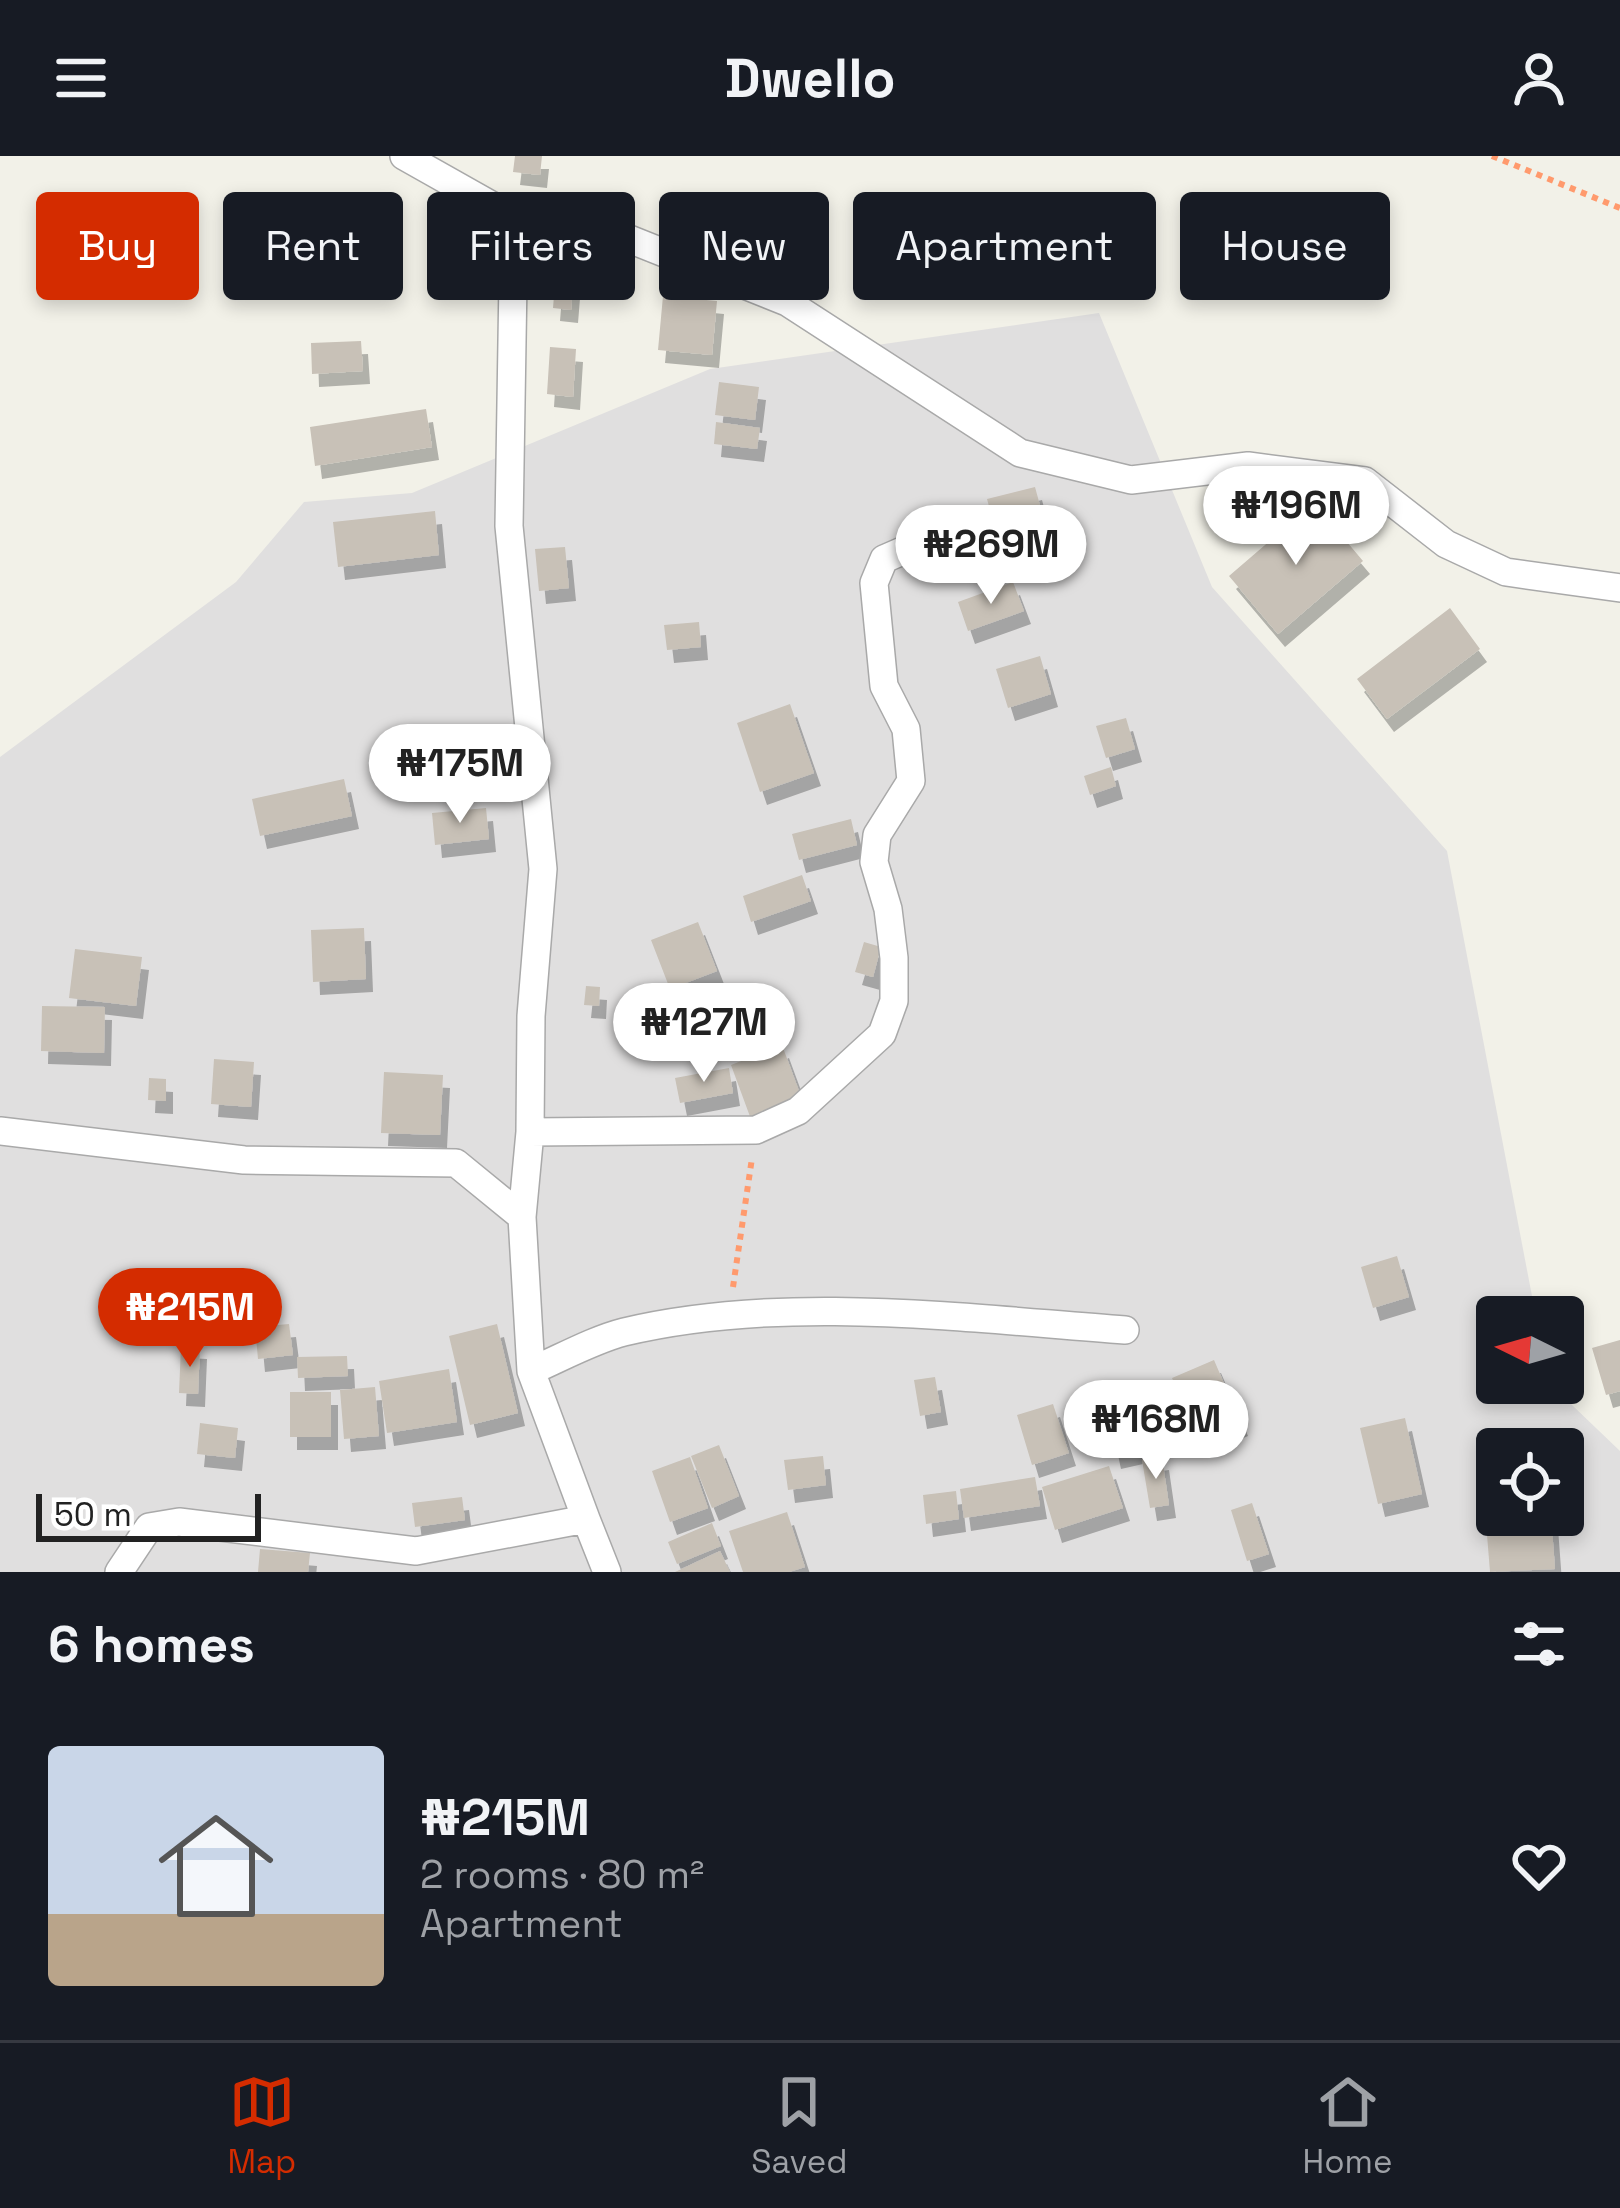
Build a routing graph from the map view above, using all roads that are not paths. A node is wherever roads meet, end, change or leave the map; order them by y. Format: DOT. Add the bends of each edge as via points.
graph roads {
  1 [pos="404,156"];
  2 [pos="468,192"];
  3 [pos="635,241"];
  4 [pos="513,300"];
  5 [pos="960,526"];
  6 [pos="1620,588"];
  7 [pos="0,1131"];
  8 [pos="530,1132"];
  9 [pos="521,1217"];
  10 [pos="1124,1330"];
  11 [pos="531,1371"];
  12 [pos="586,1519"];
  13 [pos="119,1572"];
  14 [pos="607,1572"];
  1 -- 2 [label="street"];
  3 -- 6 [label="street" via="787,302 1020,453 1131,480 1248,466 1364,481 1446,544 1506,572"];
  4 -- 8 [label="street" via="509,526 542,869"];
  5 -- 8 [label="street" via="884,559 874,583 884,686 906,729 911,781 877,835 874,862 894,958 894,1001 882,1034 798,1111 756,1130"];
  7 -- 9 [label="street" via="244,1160 456,1163"];
  8 -- 9 [label="street"];
  9 -- 11 [label="street"];
  10 -- 11 [label="street" via="916,1314 712,1314 618,1334"];
  11 -- 12 [label="street"];
  12 -- 13 [label="street" via="416,1551 179,1522 148,1527"];
  12 -- 14 [label="street"];
}
